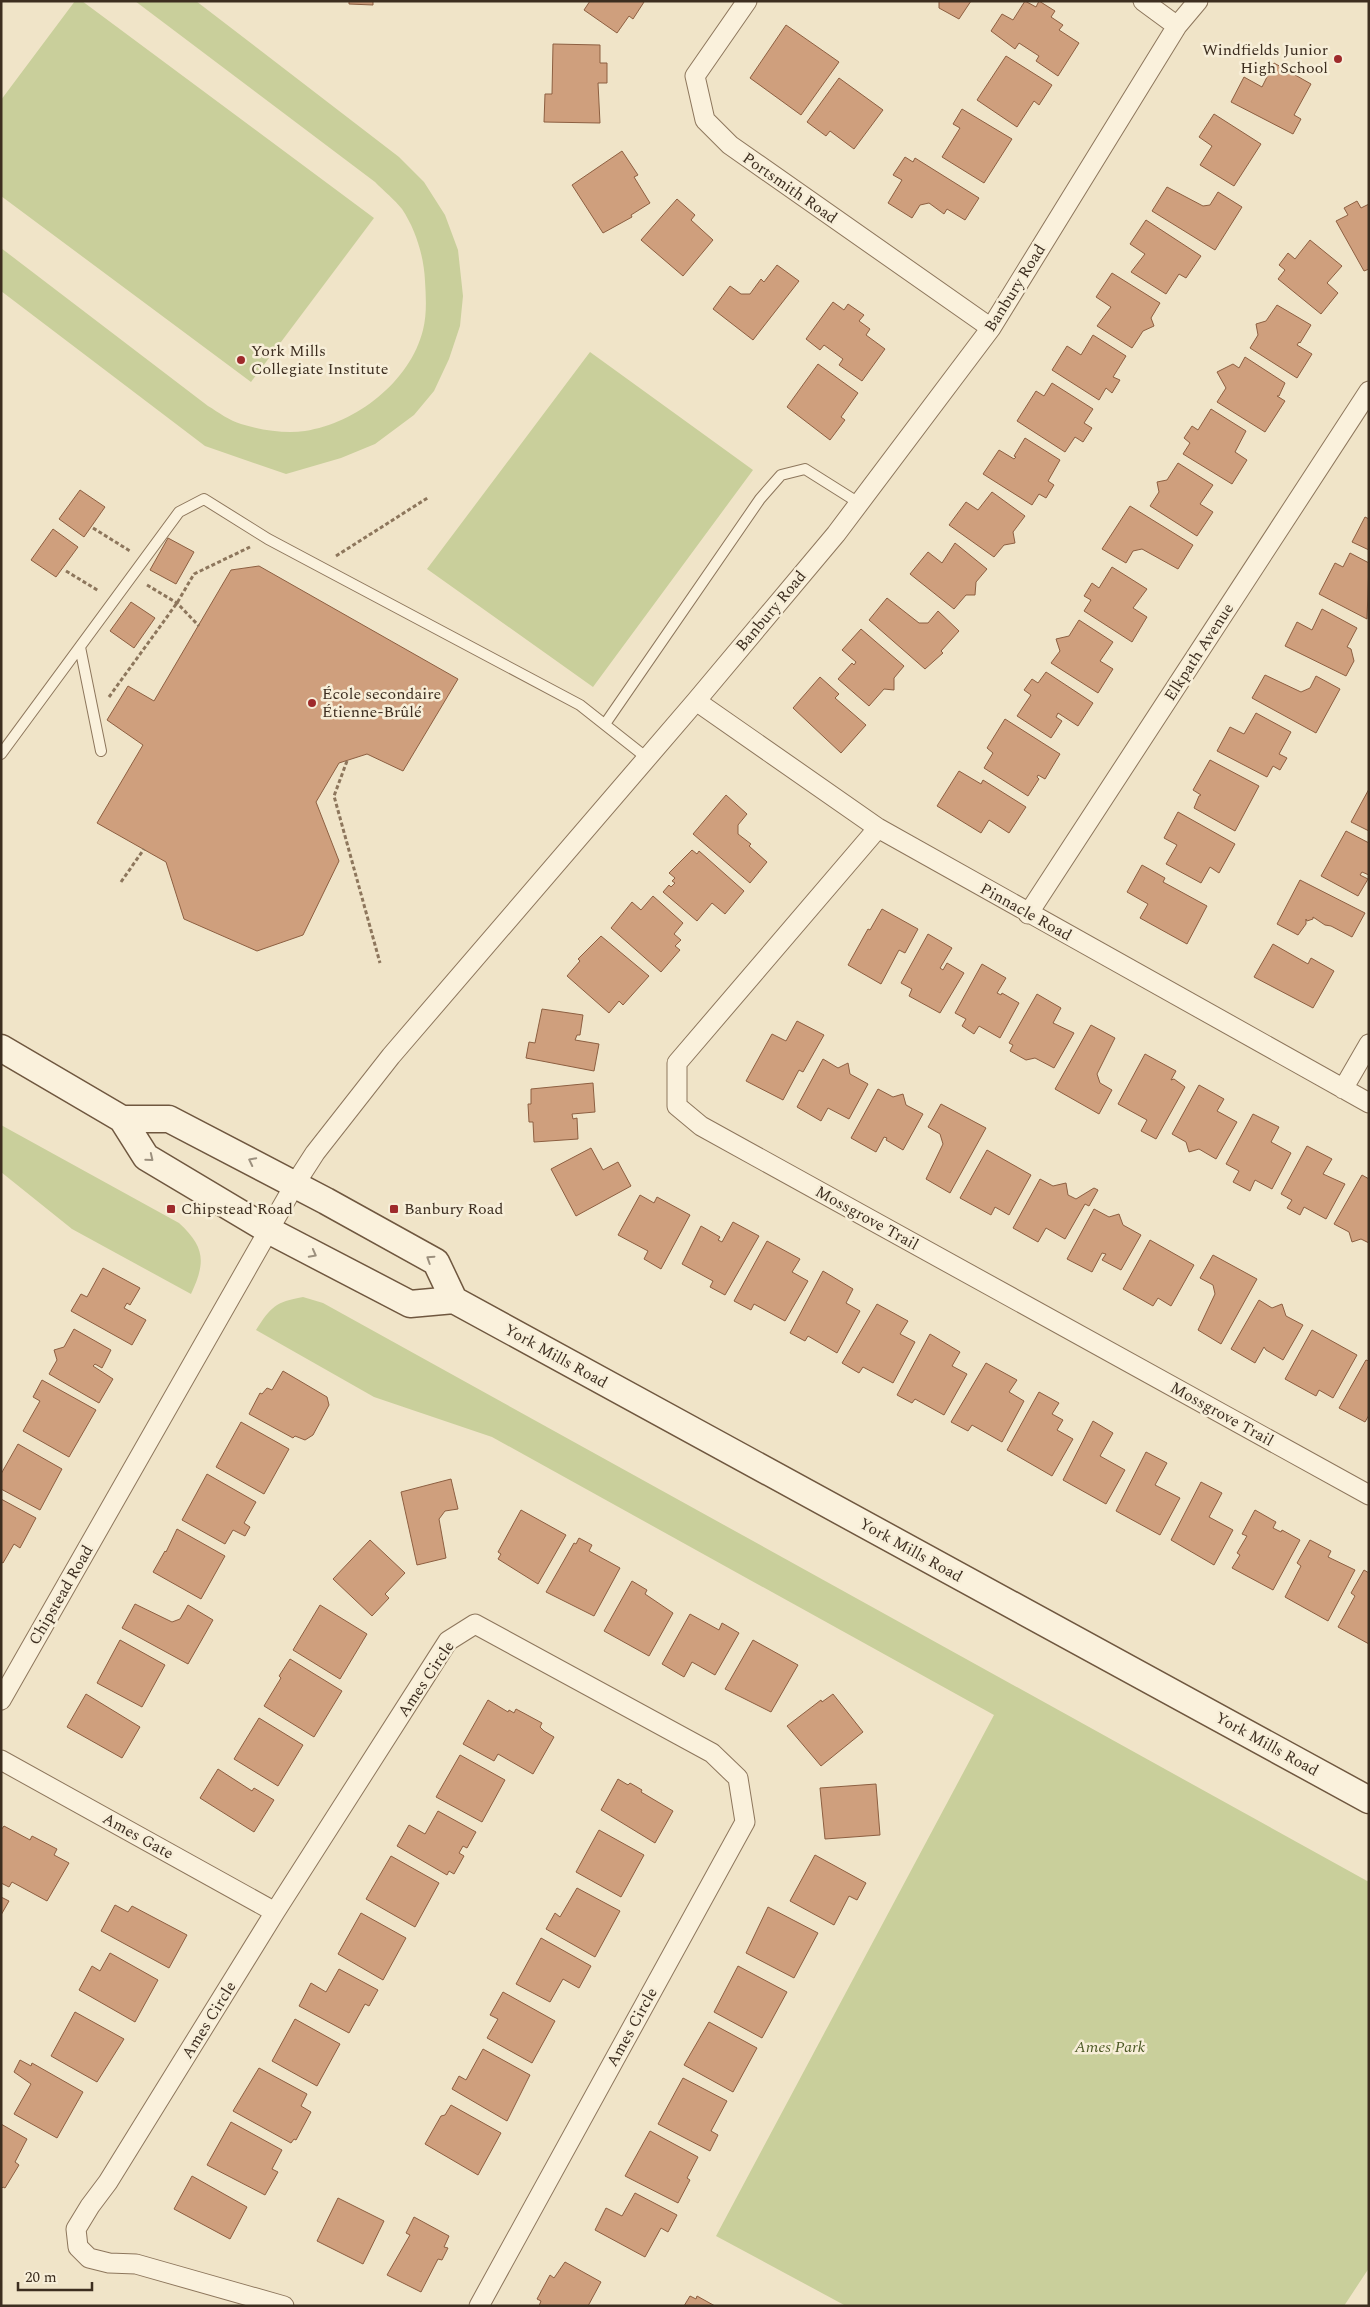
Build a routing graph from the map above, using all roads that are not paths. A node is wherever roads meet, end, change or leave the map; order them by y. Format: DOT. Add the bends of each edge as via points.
graph roads {
  1 [pos="747,1"];
  2 [pos="1143,1"];
  3 [pos="1198,1"];
  4 [pos="1177,26"];
  5 [pos="991,328"];
  6 [pos="1369,391"];
  7 [pos="859,503"];
  8 [pos="80,647"];
  9 [pos="696,701"];
  10 [pos="605,724"];
  11 [pos="101,751"];
  12 [pos="1,754"];
  13 [pos="647,758"];
  14 [pos="878,828"];
  15 [pos="1028,914"];
  16 [pos="1369,1044"];
  17 [pos="1,1048"];
  18 [pos="1343,1089"];
  19 [pos="1369,1103"];
  20 [pos="122,1119"];
  21 [pos="295,1184"];
  22 [pos="270,1231"];
  23 [pos="454,1300"];
  24 [pos="1369,1495"];
  25 [pos="1,1700"];
  26 [pos="1,1760"];
  27 [pos="1369,1800"];
  28 [pos="274,1912"];
  29 [pos="284,2306"];
  30 [pos="479,2306"];
  1 -- 5 [label="street, Portsmith Road" via="695,76 705,120 730,145"];
  2 -- 4 [label="street"];
  3 -- 4 [label="street, Banbury Road"];
  4 -- 5 [label="street, Banbury Road"];
  5 -- 7 [label="street, Banbury Road"];
  6 -- 15 [label="street, Elkpath Avenue"];
  7 -- 9 [label="street, Banbury Road"];
  7 -- 10 [label="lane" via="805,469 781,475 760,500"];
  8 -- 10 [label="lane" via="179,512 204,499 268,538 580,705"];
  8 -- 11 [label="lane"];
  8 -- 12 [label="lane"];
  9 -- 13 [label="street, Banbury Road"];
  9 -- 14 [label="street, Pinnacle Road"];
  10 -- 13 [label="lane"];
  13 -- 21 [label="street, Banbury Road" via="391,1056 315,1153"];
  14 -- 15 [label="street, Pinnacle Road"];
  14 -- 24 [label="street, Mossgrove Trail" via="677,1063 677,1106 701,1126"];
  15 -- 18 [label="street, Pinnacle Road"];
  16 -- 18 [label="street"];
  17 -- 20 [label="main road"];
  18 -- 19 [label="street, Pinnacle Road"];
  21 -- 20 [label="main road, one-way" via="169,1119"];
  20 -- 22 [label="main road, one-way" via="146,1157"];
  21 -- 22 [label="street, Chipstead Road"];
  23 -- 21 [label="main road, one-way" via="436,1262"];
  22 -- 23 [label="main road, one-way" via="410,1304"];
  22 -- 25 [label="street, Chipstead Road"];
  23 -- 27 [label="main road, York Mills Road"];
  26 -- 28 [label="street, Ames Gate"];
  28 -- 29 [label="street, Ames Circle" via="76,2229 78,2247 89,2258 136,2264"];
  28 -- 30 [label="street, Ames Circle" via="448,1640 475,1624 712,1753 738,1778 745,1822"];
}
